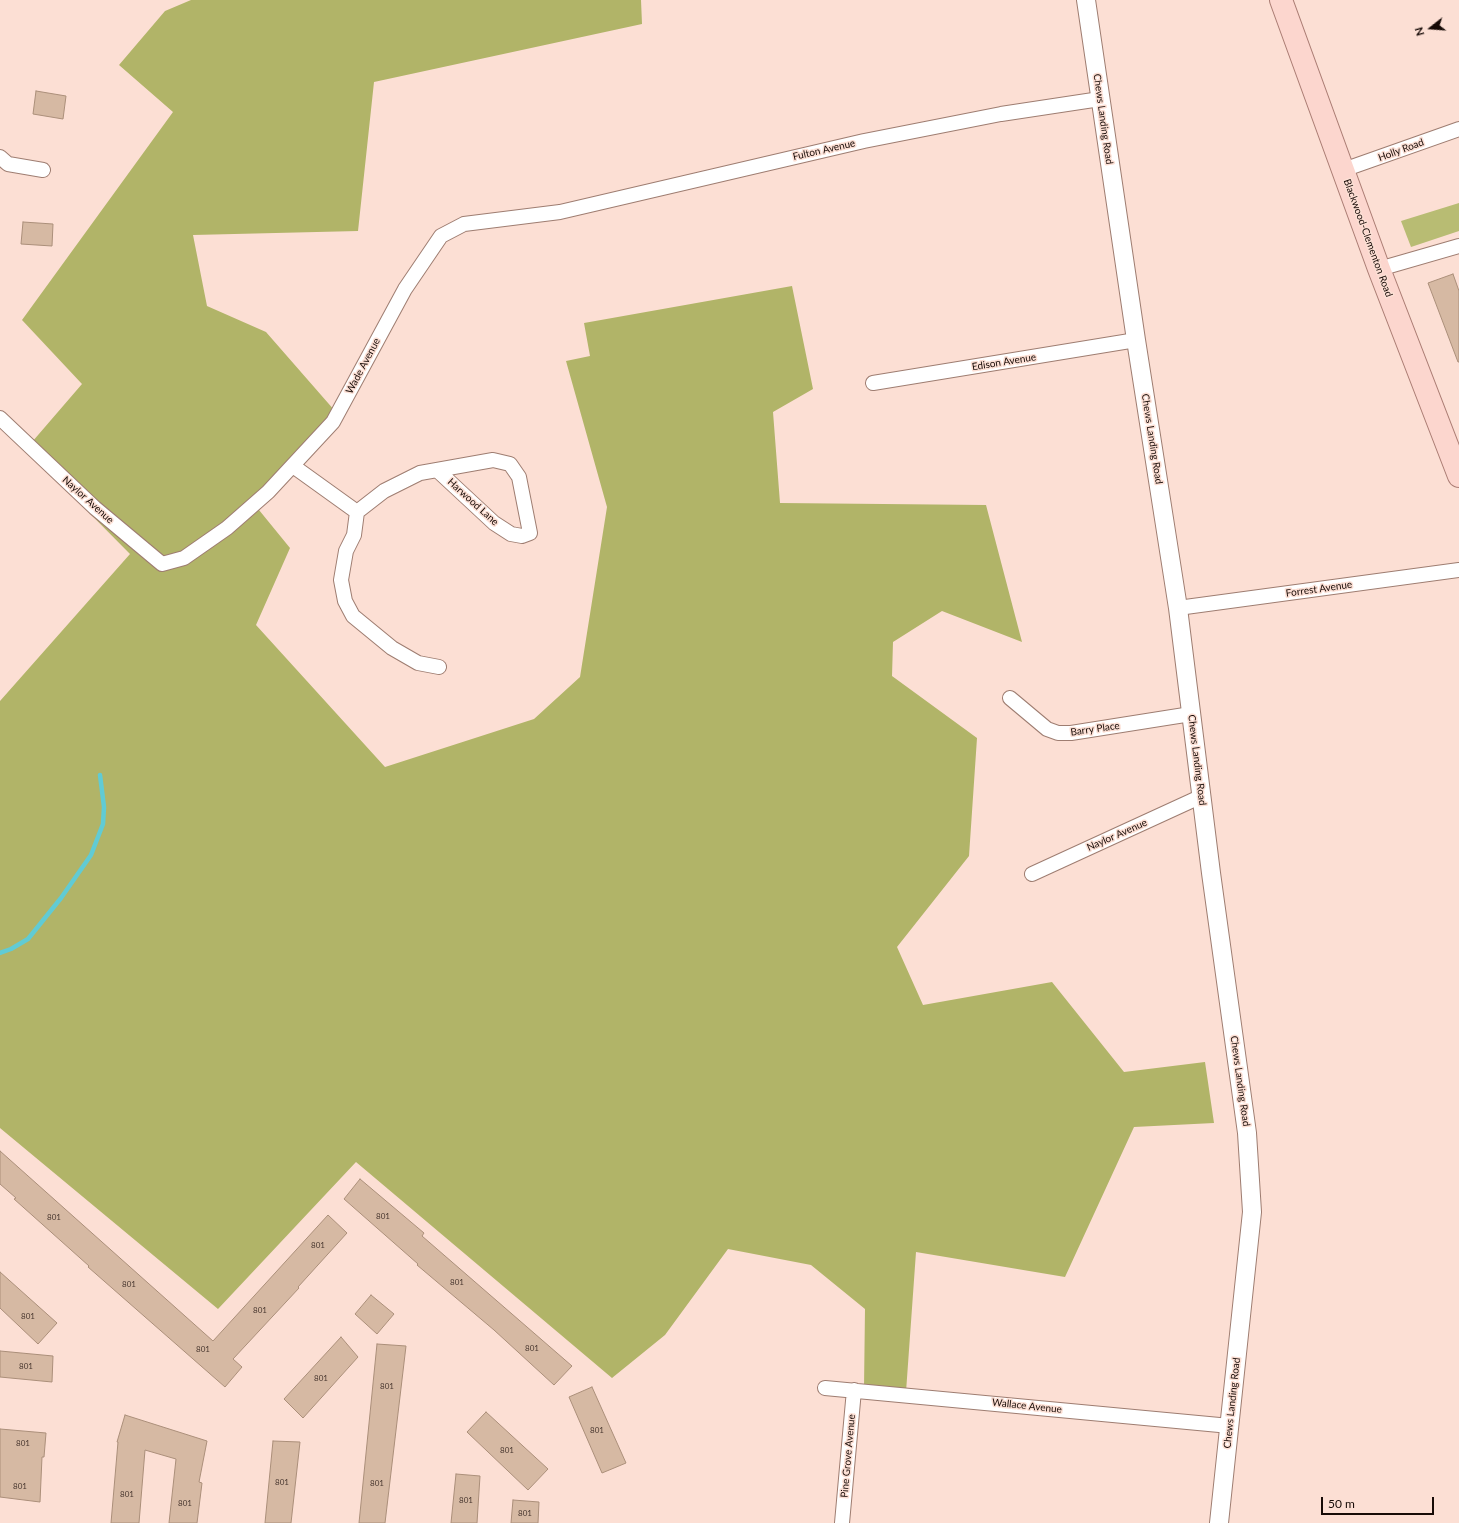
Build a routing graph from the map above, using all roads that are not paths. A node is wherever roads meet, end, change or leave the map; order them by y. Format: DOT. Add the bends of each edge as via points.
graph roads {
  1 [pos="1086,0"];
  2 [pos="1281,0"];
  3 [pos="1100,99"];
  4 [pos="1459,129"];
  5 [pos="0,157"];
  6 [pos="43,170"];
  7 [pos="1343,170"];
  8 [pos="551,213"];
  9 [pos="1459,246"];
  10 [pos="1379,269"];
  11 [pos="1136,340"];
  12 [pos="873,383"];
  13 [pos="0,418"];
  14 [pos="293,466"];
  15 [pos="437,470"];
  16 [pos="1459,476"];
  17 [pos="357,512"];
  18 [pos="184,558"];
  19 [pos="1459,570"];
  20 [pos="1178,608"];
  21 [pos="439,667"];
  22 [pos="1010,698"];
  23 [pos="1191,714"];
  24 [pos="1202,796"];
  25 [pos="1032,874"];
  26 [pos="825,1388"];
  27 [pos="854,1390"];
  28 [pos="1230,1426"];
  29 [pos="842,1523"];
  30 [pos="1219,1523"];
  1 -- 3 [label="street, Chews Landing Road"];
  2 -- 7 [label="main road, Blackwood-Clementon Road"];
  3 -- 8 [label="street, Fulton Avenue" via="1001,114 864,141"];
  3 -- 11 [label="street, Chews Landing Road"];
  4 -- 7 [label="street, Holly Road"];
  5 -- 6 [label="street" via="8,164"];
  7 -- 10 [label="main road, Blackwood-Clementon Road"];
  8 -- 14 [label="street, Wade Avenue" via="464,224 441,236 405,289 333,422"];
  9 -- 10 [label="street"];
  10 -- 16 [label="main road, Blackwood-Clementon Road"];
  11 -- 12 [label="street, Edison Avenue"];
  11 -- 20 [label="street, Chews Landing Road"];
  13 -- 18 [label="street, Naylor Avenue" via="96,508 162,564"];
  14 -- 17 [label="street"];
  14 -- 18 [label="street, Wade Avenue" via="227,528"];
  15 -- 15 [label="street, Harwood Lane" via="493,460 510,464 519,477 530,532 522,536 511,534 494,523"];
  15 -- 17 [label="street, Harwood Lane" via="420,473 384,491"];
  17 -- 21 [label="street" via="354,536 346,551 341,580 345,601 353,616 392,648 418,663"];
  19 -- 20 [label="street, Forrest Avenue"];
  20 -- 23 [label="street, Chews Landing Road"];
  22 -- 23 [label="street, Barry Place" via="1047,729 1058,733"];
  23 -- 24 [label="street, Chews Landing Road"];
  24 -- 25 [label="street, Naylor Avenue"];
  24 -- 28 [label="street, Chews Landing Road" via="1247,1133 1252,1212"];
  26 -- 27 [label="street, Wallace Avenue"];
  27 -- 28 [label="street, Wallace Avenue"];
  27 -- 29 [label="street, Pine Grove Avenue"];
  28 -- 30 [label="street, Chews Landing Road"];
}
